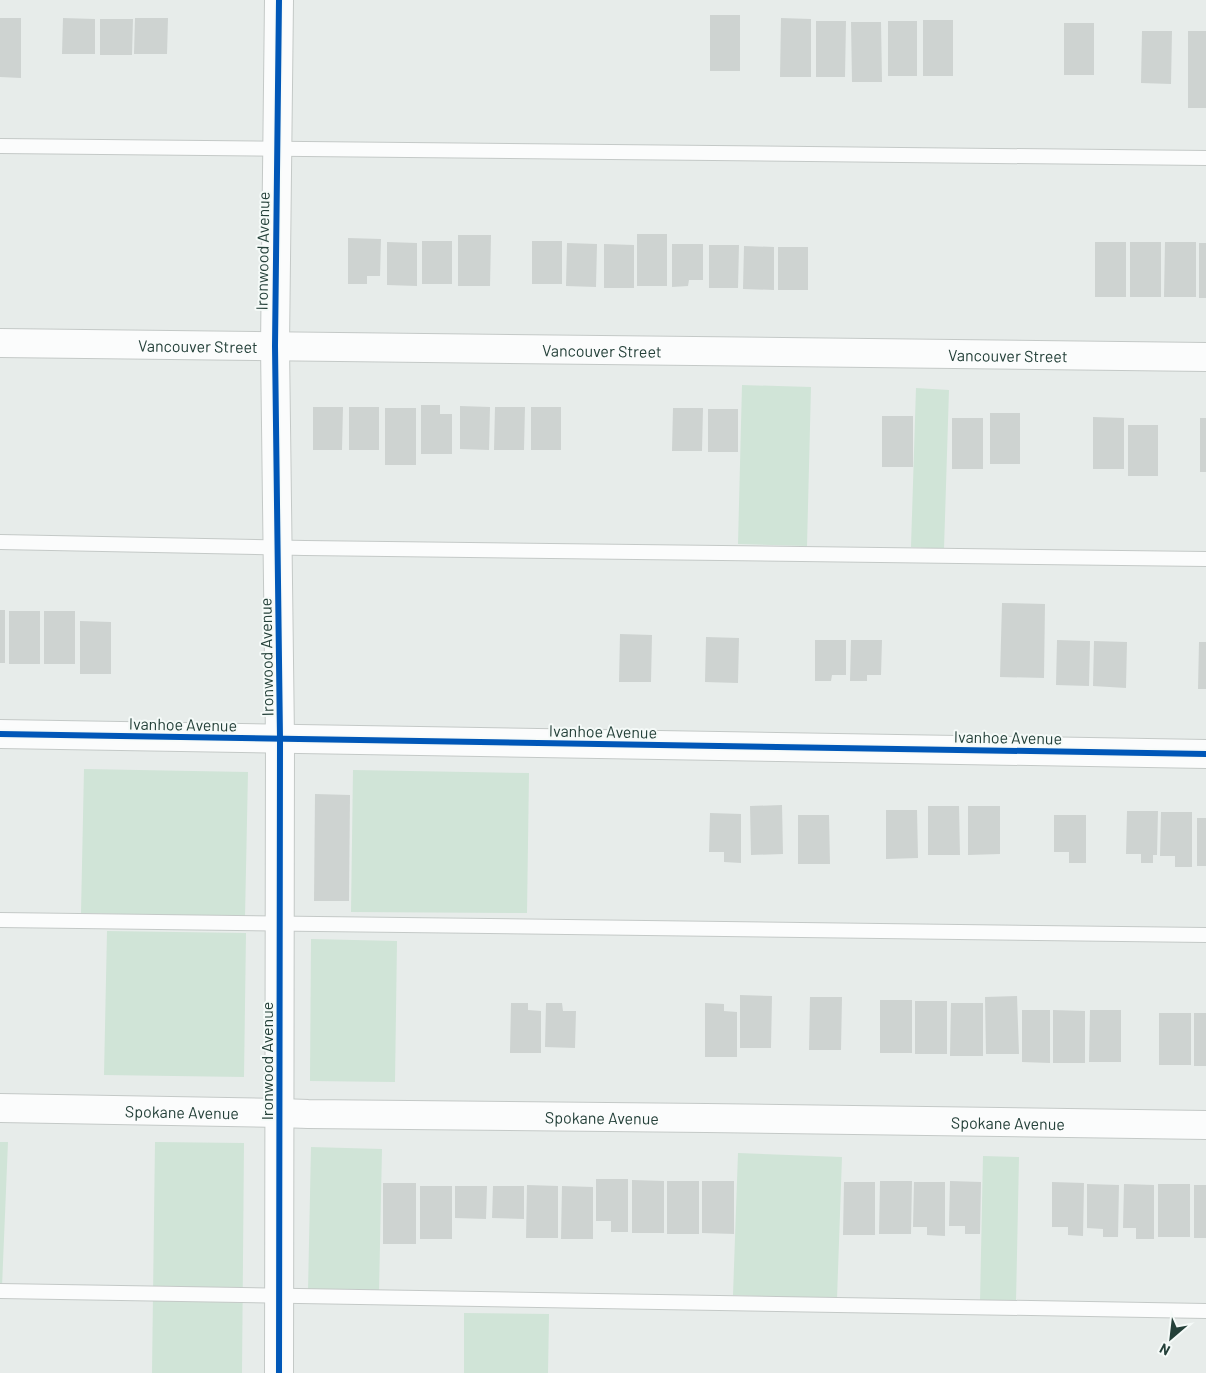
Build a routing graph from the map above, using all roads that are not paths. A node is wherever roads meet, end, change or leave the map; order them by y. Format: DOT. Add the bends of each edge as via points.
graph roads {
  1 [pos="279,0"];
  2 [pos="0,146"];
  3 [pos="277,149"];
  4 [pos="1206,158"];
  5 [pos="0,343"];
  6 [pos="275,346"];
  7 [pos="1206,357"];
  8 [pos="0,542"];
  9 [pos="278,547"];
  10 [pos="1206,559"];
  11 [pos="0,734"];
  12 [pos="280,739"];
  13 [pos="1206,754"];
  14 [pos="0,920"];
  15 [pos="280,922"];
  16 [pos="1206,935"];
  17 [pos="0,1108"];
  18 [pos="280,1112"];
  19 [pos="1206,1125"];
  20 [pos="0,1291"];
  21 [pos="279,1296"];
  22 [pos="1206,1311"];
  23 [pos="279,1373"];
  1 -- 3 [label="street, Ironwood Avenue"];
  2 -- 3 [label="lane"];
  3 -- 4 [label="lane"];
  3 -- 6 [label="street, Ironwood Avenue"];
  5 -- 6 [label="street, Vancouver Street"];
  6 -- 7 [label="street, Vancouver Street"];
  6 -- 9 [label="street, Ironwood Avenue"];
  8 -- 9 [label="lane"];
  9 -- 10 [label="lane"];
  9 -- 12 [label="street, Ironwood Avenue"];
  11 -- 12 [label="street, Ivanhoe Avenue"];
  12 -- 13 [label="street, Ivanhoe Avenue"];
  12 -- 15 [label="street, Ironwood Avenue"];
  14 -- 15 [label="lane"];
  15 -- 16 [label="lane"];
  15 -- 18 [label="street, Ironwood Avenue"];
  17 -- 18 [label="street, Spokane Avenue"];
  18 -- 19 [label="street, Spokane Avenue"];
  18 -- 21 [label="street, Ironwood Avenue"];
  20 -- 21 [label="lane"];
  21 -- 22 [label="lane"];
  21 -- 23 [label="street, Ironwood Avenue"];
}
